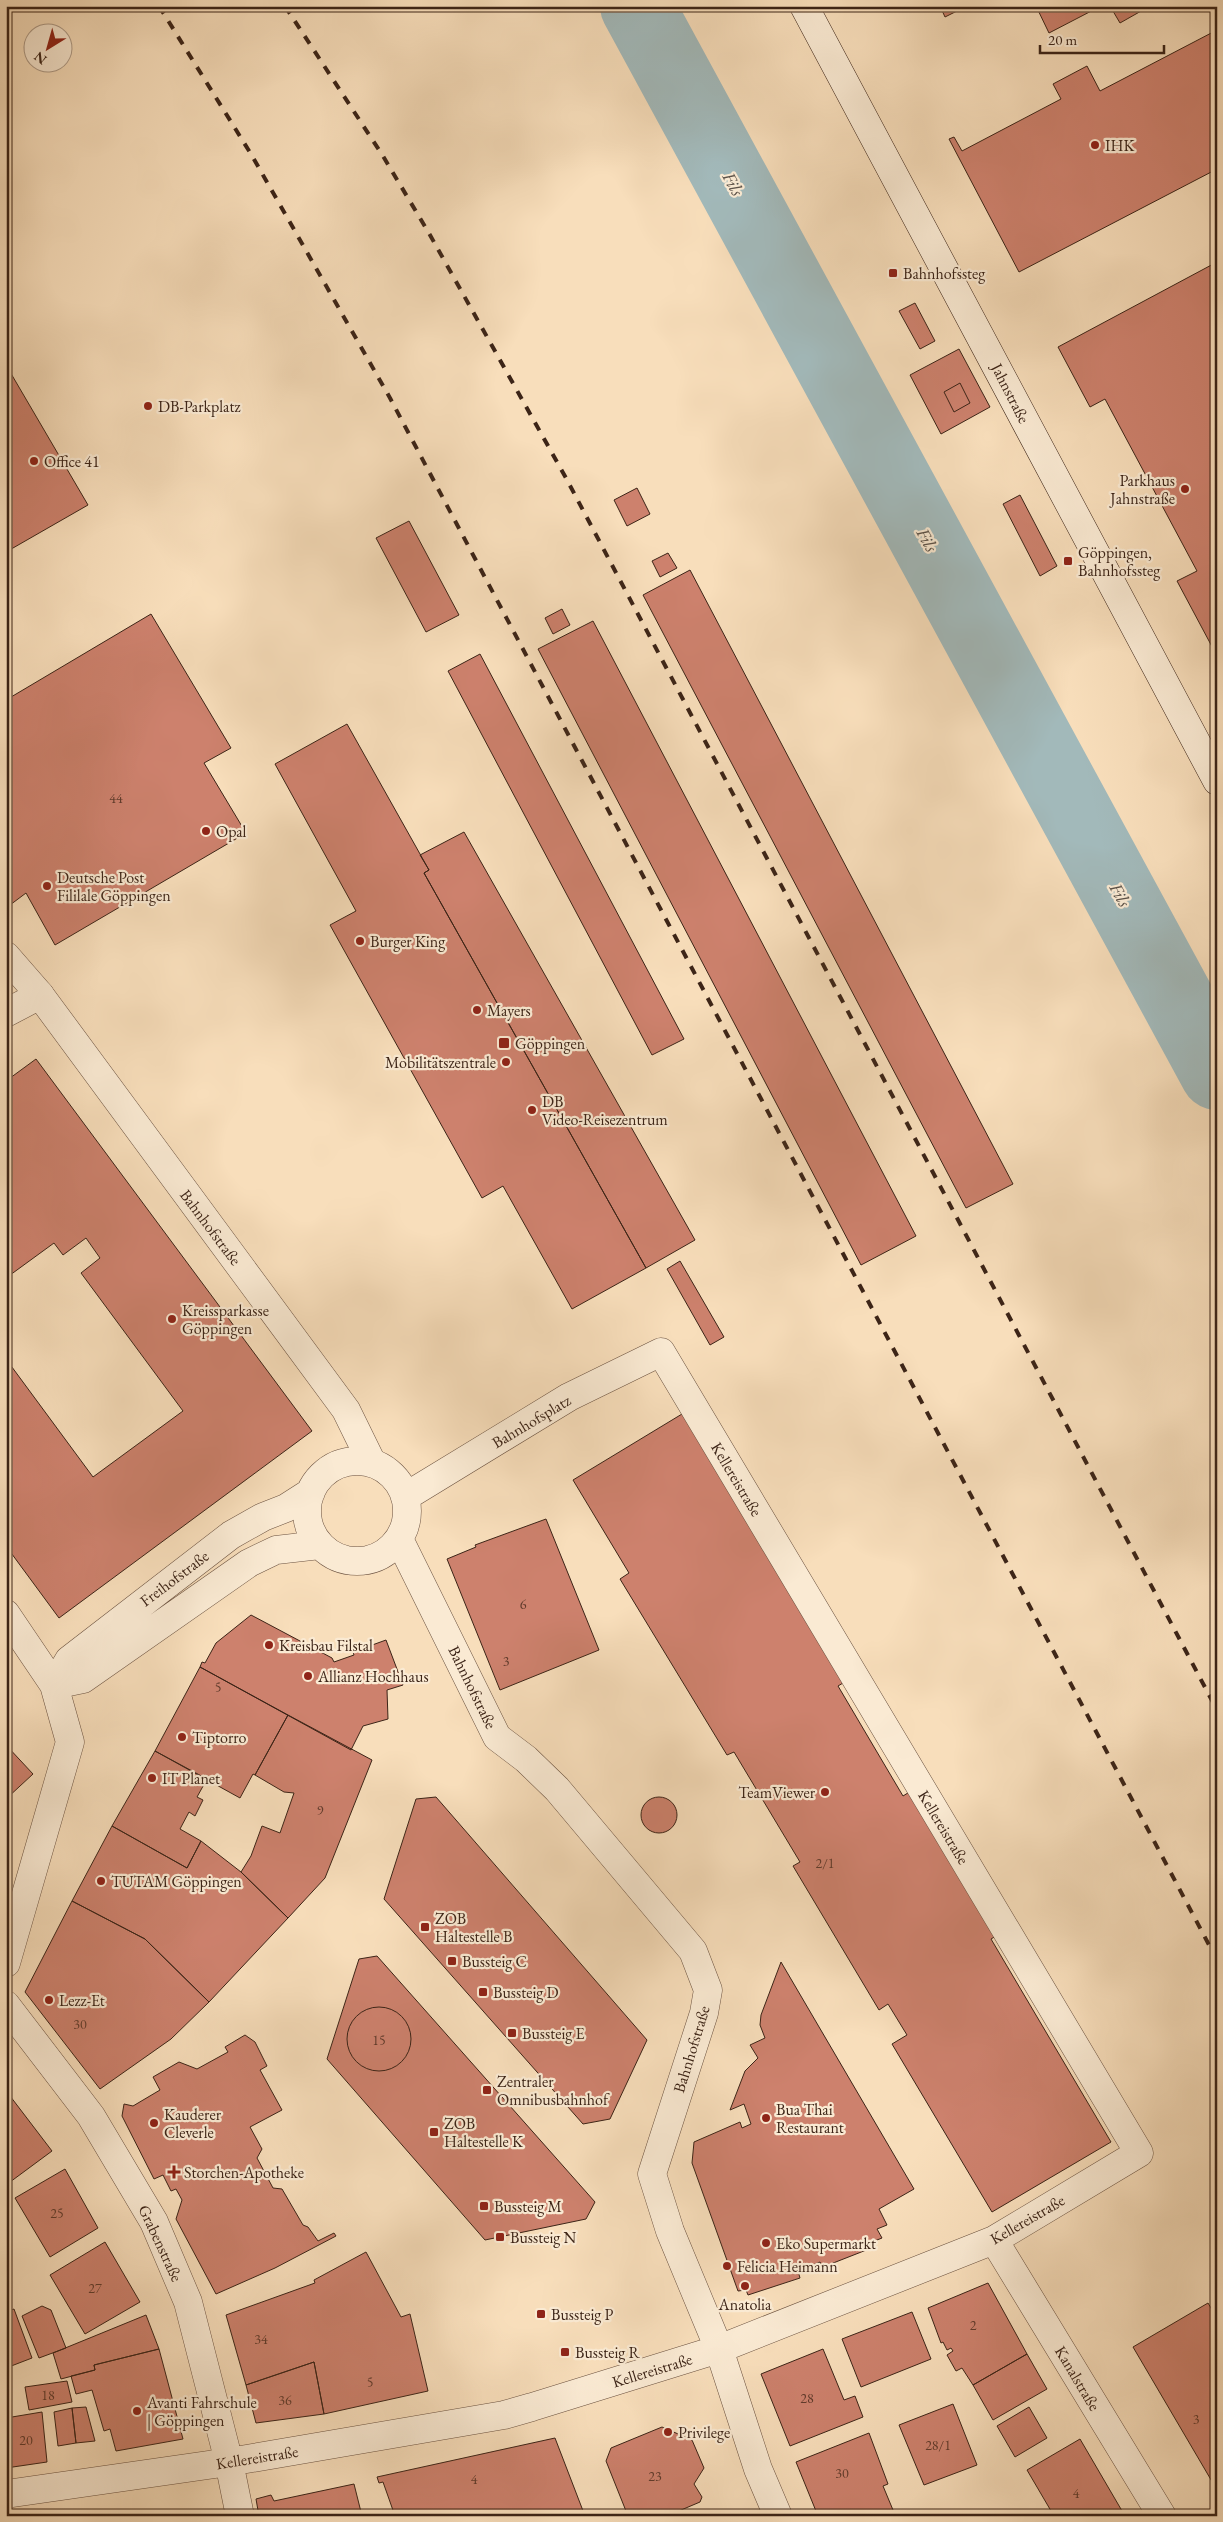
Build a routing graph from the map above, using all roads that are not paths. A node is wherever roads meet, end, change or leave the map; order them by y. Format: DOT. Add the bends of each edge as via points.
graph roads {
  1 [pos="804,6"];
  2 [pos="1217,781"];
  3 [pos="6,956"];
  4 [pos="40,996"];
  5 [pos="6,1013"];
  6 [pos="661,1352"];
  7 [pos="372,1463"];
  8 [pos="311,1492"];
  9 [pos="405,1497"];
  10 [pos="399,1539"];
  11 [pos="320,1545"];
  12 [pos="6,1614"];
  13 [pos="54,1685"];
  14 [pos="6,1963"];
  15 [pos="6,2004"];
  16 [pos="994,2240"];
  17 [pos="719,2349"];
  18 [pos="229,2462"];
  19 [pos="6,2494"];
  20 [pos="240,2516"];
  21 [pos="778,2516"];
  22 [pos="1162,2516"];
  1 -- 2 [label="street, Jahnstraße"];
  3 -- 4 [label="street, Bahnhofstraße"];
  4 -- 5 [label="street"];
  4 -- 7 [label="street, Bahnhofstraße" via="346,1410"];
  6 -- 9 [label="street, Bahnhofsplatz" via="569,1398"];
  6 -- 16 [label="street, Kellereistraße" via="1139,2154"];
  7 -- 8 [label="street" via="342,1464 318,1479"];
  7 -- 9 [label="street" via="398,1482"];
  8 -- 11 [label="street" via="307,1519"];
  8 -- 13 [label="street, Freihofstraße" via="231,1535 69,1660"];
  9 -- 10 [label="street" via="405,1526"];
  10 -- 11 [label="street" via="376,1558 361,1561 346,1560"];
  10 -- 17 [label="street, Bahnhofstraße" via="497,1737 557,1789 693,1951 708,1990 704,2013 652,2174 670,2231"];
  11 -- 13 [label="street, Freihofstraße" via="276,1550 249,1563 83,1679"];
  12 -- 13 [label="street"];
  13 -- 14 [label="street" via="70,1742"];
  15 -- 18 [label="street, Grabenstraße" via="90,2116 154,2222 188,2302"];
  16 -- 17 [label="street, Kellereistraße"];
  16 -- 22 [label="street, Kanalstraße"];
  17 -- 18 [label="street, Kellereistraße" via="504,2415"];
  17 -- 21 [label="street, Bahnhofstraße" via="758,2470"];
  18 -- 19 [label="street, Kellereistraße"];
  18 -- 20 [label="street, Grabenstraße"];
}
